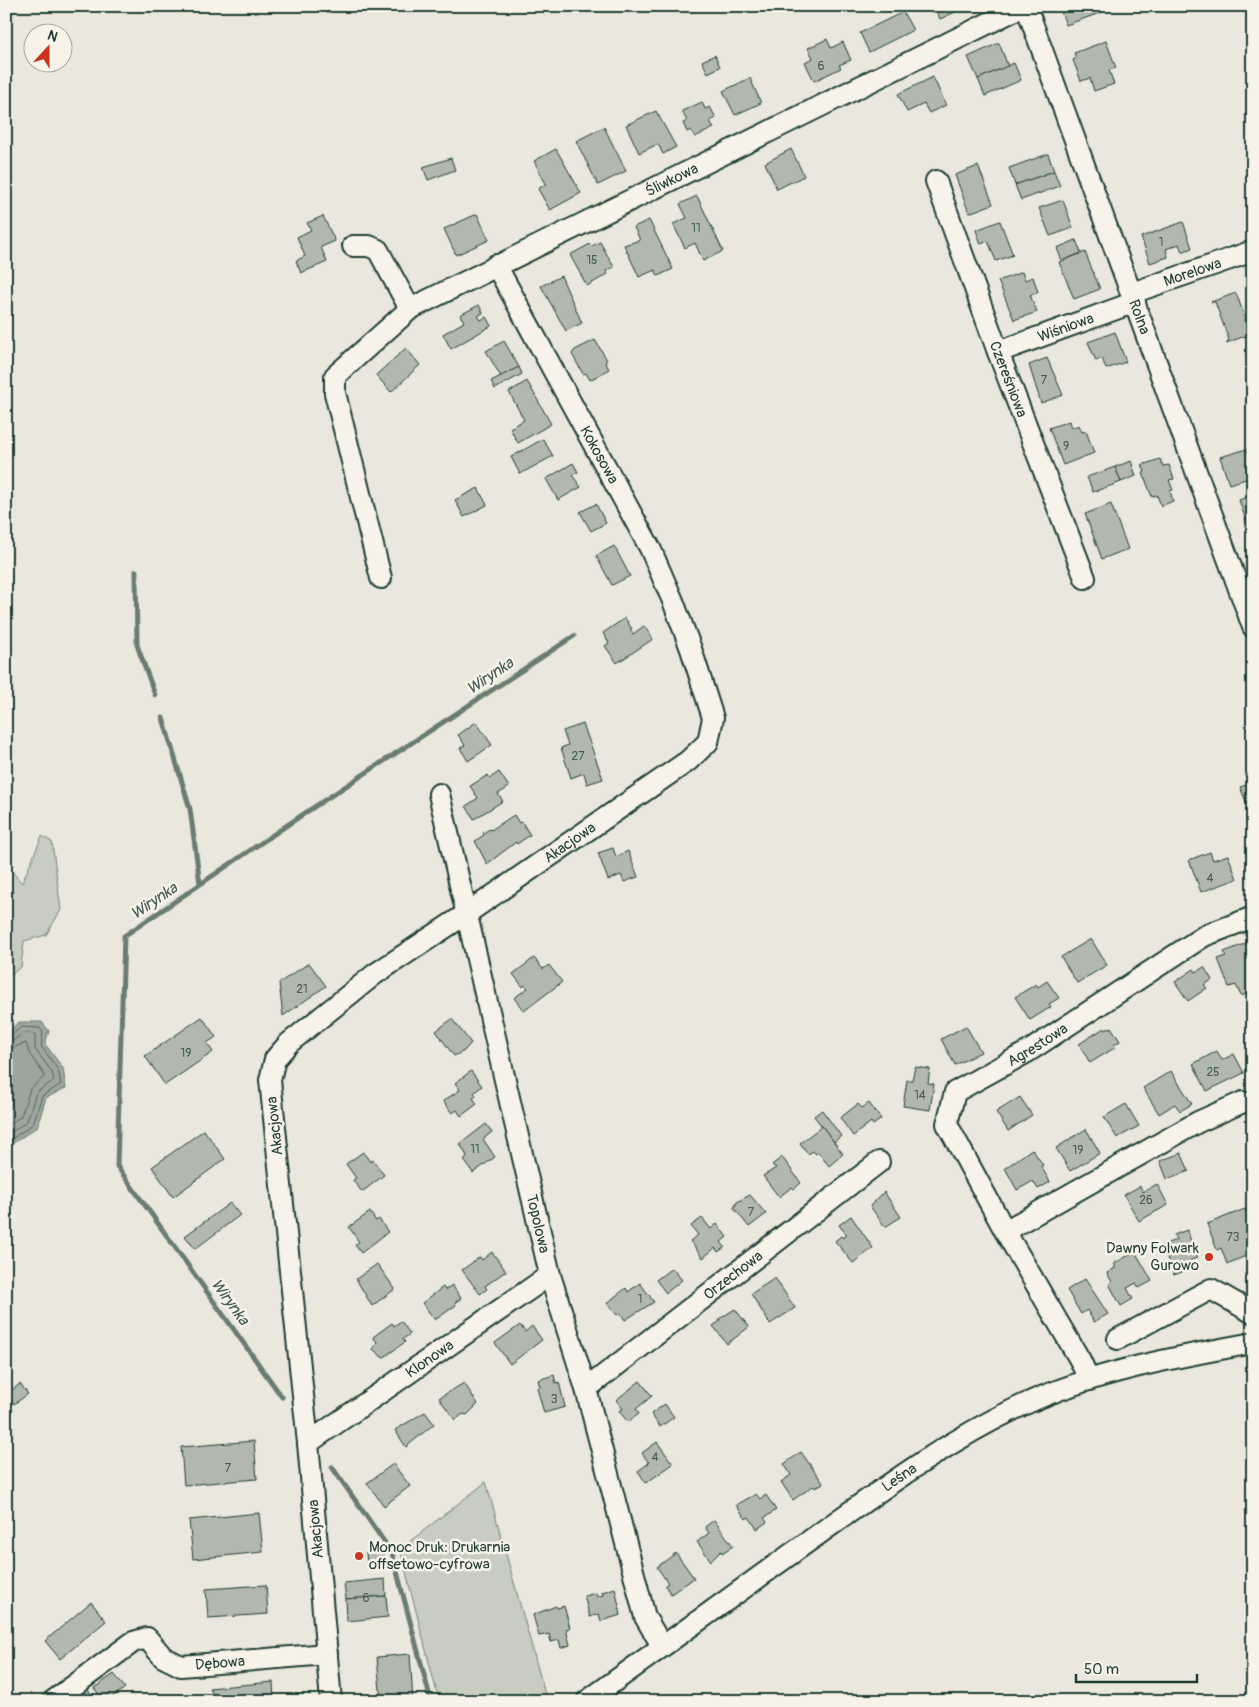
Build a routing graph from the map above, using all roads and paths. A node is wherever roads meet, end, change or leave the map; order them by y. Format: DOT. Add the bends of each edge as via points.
graph roads {
  1 [pos="1024,6"];
  2 [pos="936,181"];
  3 [pos="352,246"];
  4 [pos="1253,251"];
  5 [pos="496,266"];
  6 [pos="1133,298"];
  7 [pos="410,309"];
  8 [pos="998,352"];
  9 [pos="381,578"];
  10 [pos="1085,578"];
  11 [pos="1253,628"];
  12 [pos="688,761"];
  13 [pos="438,794"];
  14 [pos="466,914"];
  15 [pos="1253,917"];
  16 [pos="1243,1102"];
  17 [pos="879,1162"];
  18 [pos="1005,1230"];
  19 [pos="550,1275"];
  20 [pos="1253,1313"];
  21 [pos="1118,1339"];
  22 [pos="1253,1343"];
  23 [pos="1089,1380"];
  24 [pos="586,1390"];
  25 [pos="308,1443"];
  26 [pos="662,1646"];
  27 [pos="327,1654"];
  28 [pos="53,1701"];
  29 [pos="331,1701"];
  30 [pos="587,1701"];
  1 -- 5 [label="street, Śliwkowa"];
  1 -- 6 [label="street, Rolna"];
  2 -- 8 [label="street, Czereśniowa"];
  3 -- 7 [label="street" via="369,246 378,250"];
  4 -- 6 [label="street, Morelowa"];
  5 -- 7 [label="street, Śliwkowa"];
  5 -- 12 [label="street, Kokosowa" via="650,548 691,649 713,718 708,742"];
  6 -- 8 [label="street, Wiśniowa"];
  6 -- 11 [label="street, Rolna"];
  7 -- 9 [label="street, Śliwkowa" via="335,376 335,393"];
  8 -- 10 [label="street, Czereśniowa"];
  12 -- 14 [label="street, Akacjowa"];
  13 -- 14 [label="street, Topolowa"];
  14 -- 19 [label="street, Topolowa"];
  14 -- 25 [label="street, Akacjowa" via="375,974 289,1043 275,1059 270,1080"];
  15 -- 18 [label="street, Agrestowa" via="1204,936 1028,1051 955,1092 947,1124"];
  16 -- 18 [label="street" via="1198,1122"];
  17 -- 24 [label="street, Orzechowa"];
  18 -- 23 [label="street, Agrestowa"];
  19 -- 24 [label="street, Topolowa"];
  19 -- 25 [label="street, Klonowa"];
  20 -- 21 [label="street" via="1211,1289"];
  22 -- 23 [label="street, Leśna"];
  23 -- 26 [label="street, Leśna" via="1024,1405 958,1439"];
  24 -- 26 [label="street, Topolowa" via="645,1617"];
  25 -- 27 [label="street, Akacjowa"];
  26 -- 30 [label="street, Leśna"];
  27 -- 28 [label="street, Dębowa" via="181,1666 164,1657 147,1638 133,1642"];
  27 -- 29 [label="street, Akacjowa"];
}
